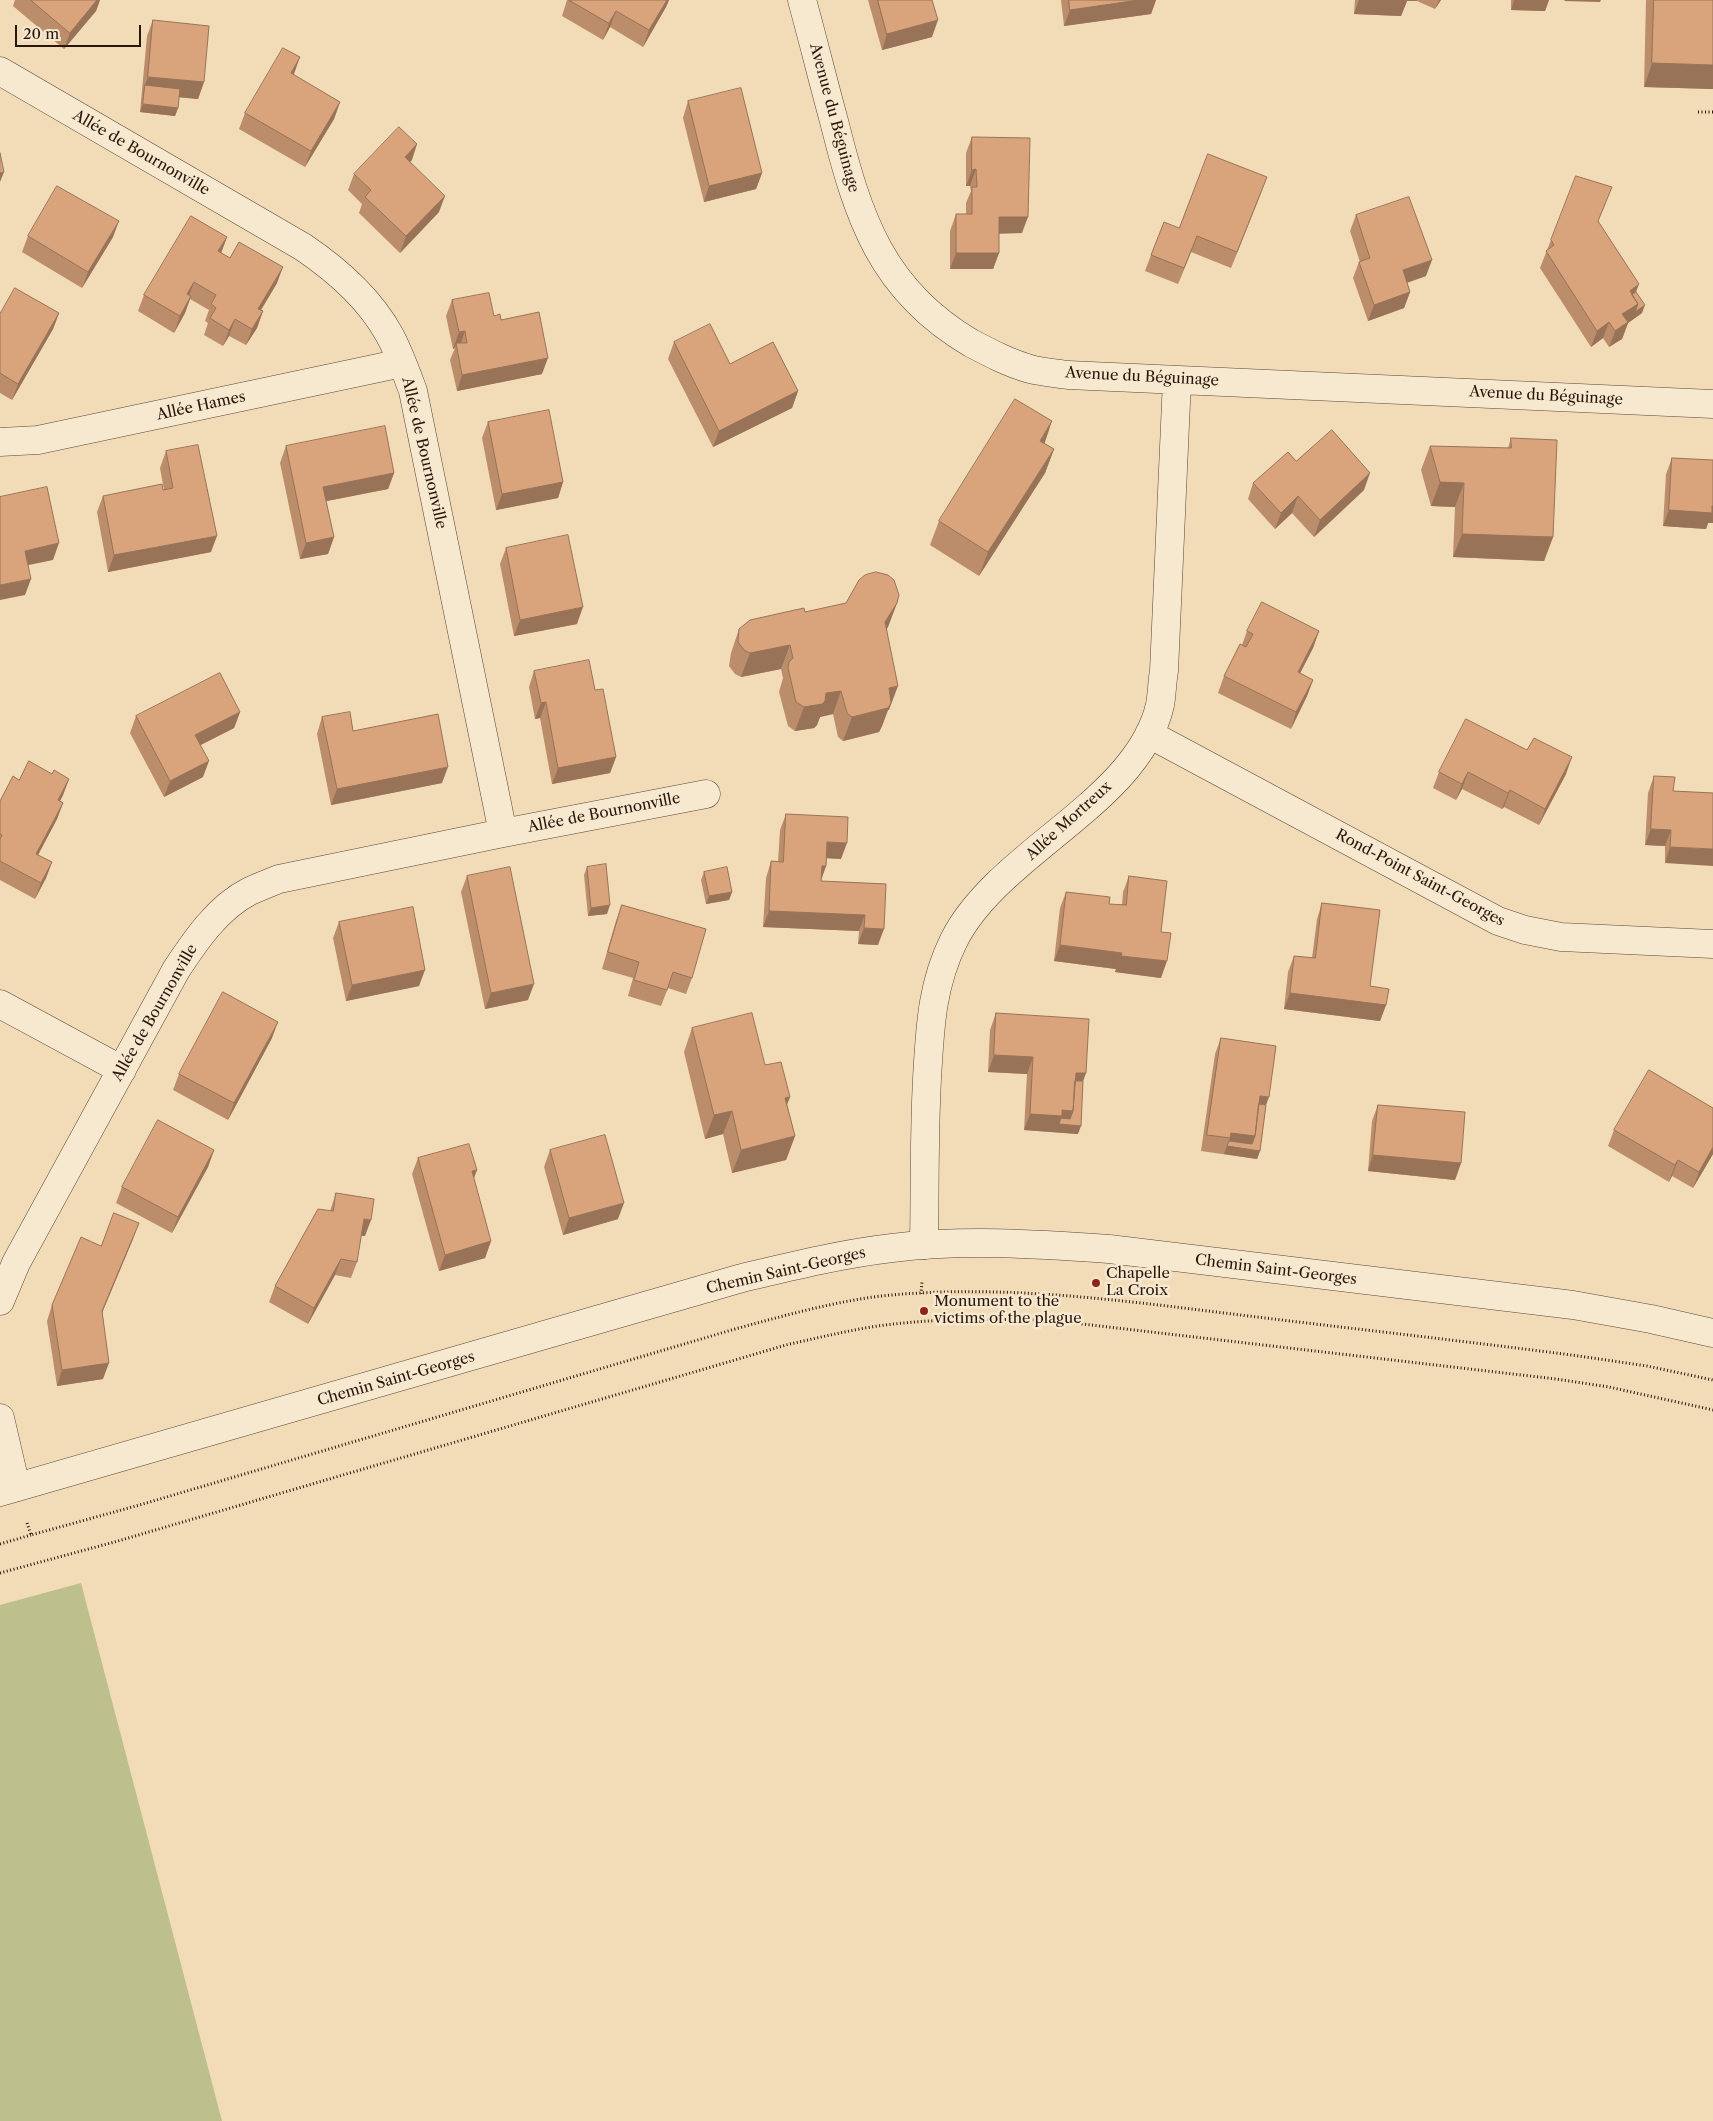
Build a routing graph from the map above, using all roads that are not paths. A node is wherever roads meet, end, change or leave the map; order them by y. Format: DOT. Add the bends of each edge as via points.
graph roads {
  1 [pos="802,0"];
  2 [pos="0,71"];
  3 [pos="402,363"];
  4 [pos="1177,380"];
  5 [pos="1713,404"];
  6 [pos="0,442"];
  7 [pos="1149,734"];
  8 [pos="706,794"];
  9 [pos="502,833"];
  10 [pos="1713,944"];
  11 [pos="0,1004"];
  12 [pos="122,1070"];
  13 [pos="924,1245"];
  14 [pos="0,1301"];
  15 [pos="1713,1333"];
  16 [pos="0,1418"];
  17 [pos="8,1490"];
  1 -- 4 [label="street, Avenue du Béguinage" via="848,177 863,221 898,281 925,310 958,335 993,355 1030,368 1068,374"];
  2 -- 3 [label="street, Allée de Bournonville" via="303,247 330,266 375,314 389,334"];
  3 -- 6 [label="street, Allée Hames" via="38,440"];
  3 -- 9 [label="street, Allée de Bournonville" via="413,391"];
  4 -- 5 [label="street, Avenue du Béguinage"];
  4 -- 7 [label="street, Allée Mortreux" via="1164,671 1160,706"];
  7 -- 10 [label="street, Rond-Point Saint-Georges" via="1498,921 1561,937"];
  7 -- 13 [label="street, Allée Mortreux" via="1136,756 1104,791 991,890 955,938 944,961 934,995 930,1028"];
  8 -- 9 [label="street, Allée de Bournonville"];
  9 -- 12 [label="street, Allée de Bournonville" via="278,880 248,892 226,908 190,949"];
  11 -- 12 [label="street"];
  12 -- 14 [label="street, Allée de Bournonville" via="16,1263"];
  13 -- 15 [label="street, Chemin Saint-Georges" via="1035,1244 1109,1249 1573,1305"];
  13 -- 17 [label="street, Chemin Saint-Georges" via="856,1253 742,1278"];
  16 -- 17 [label="street"];
}
